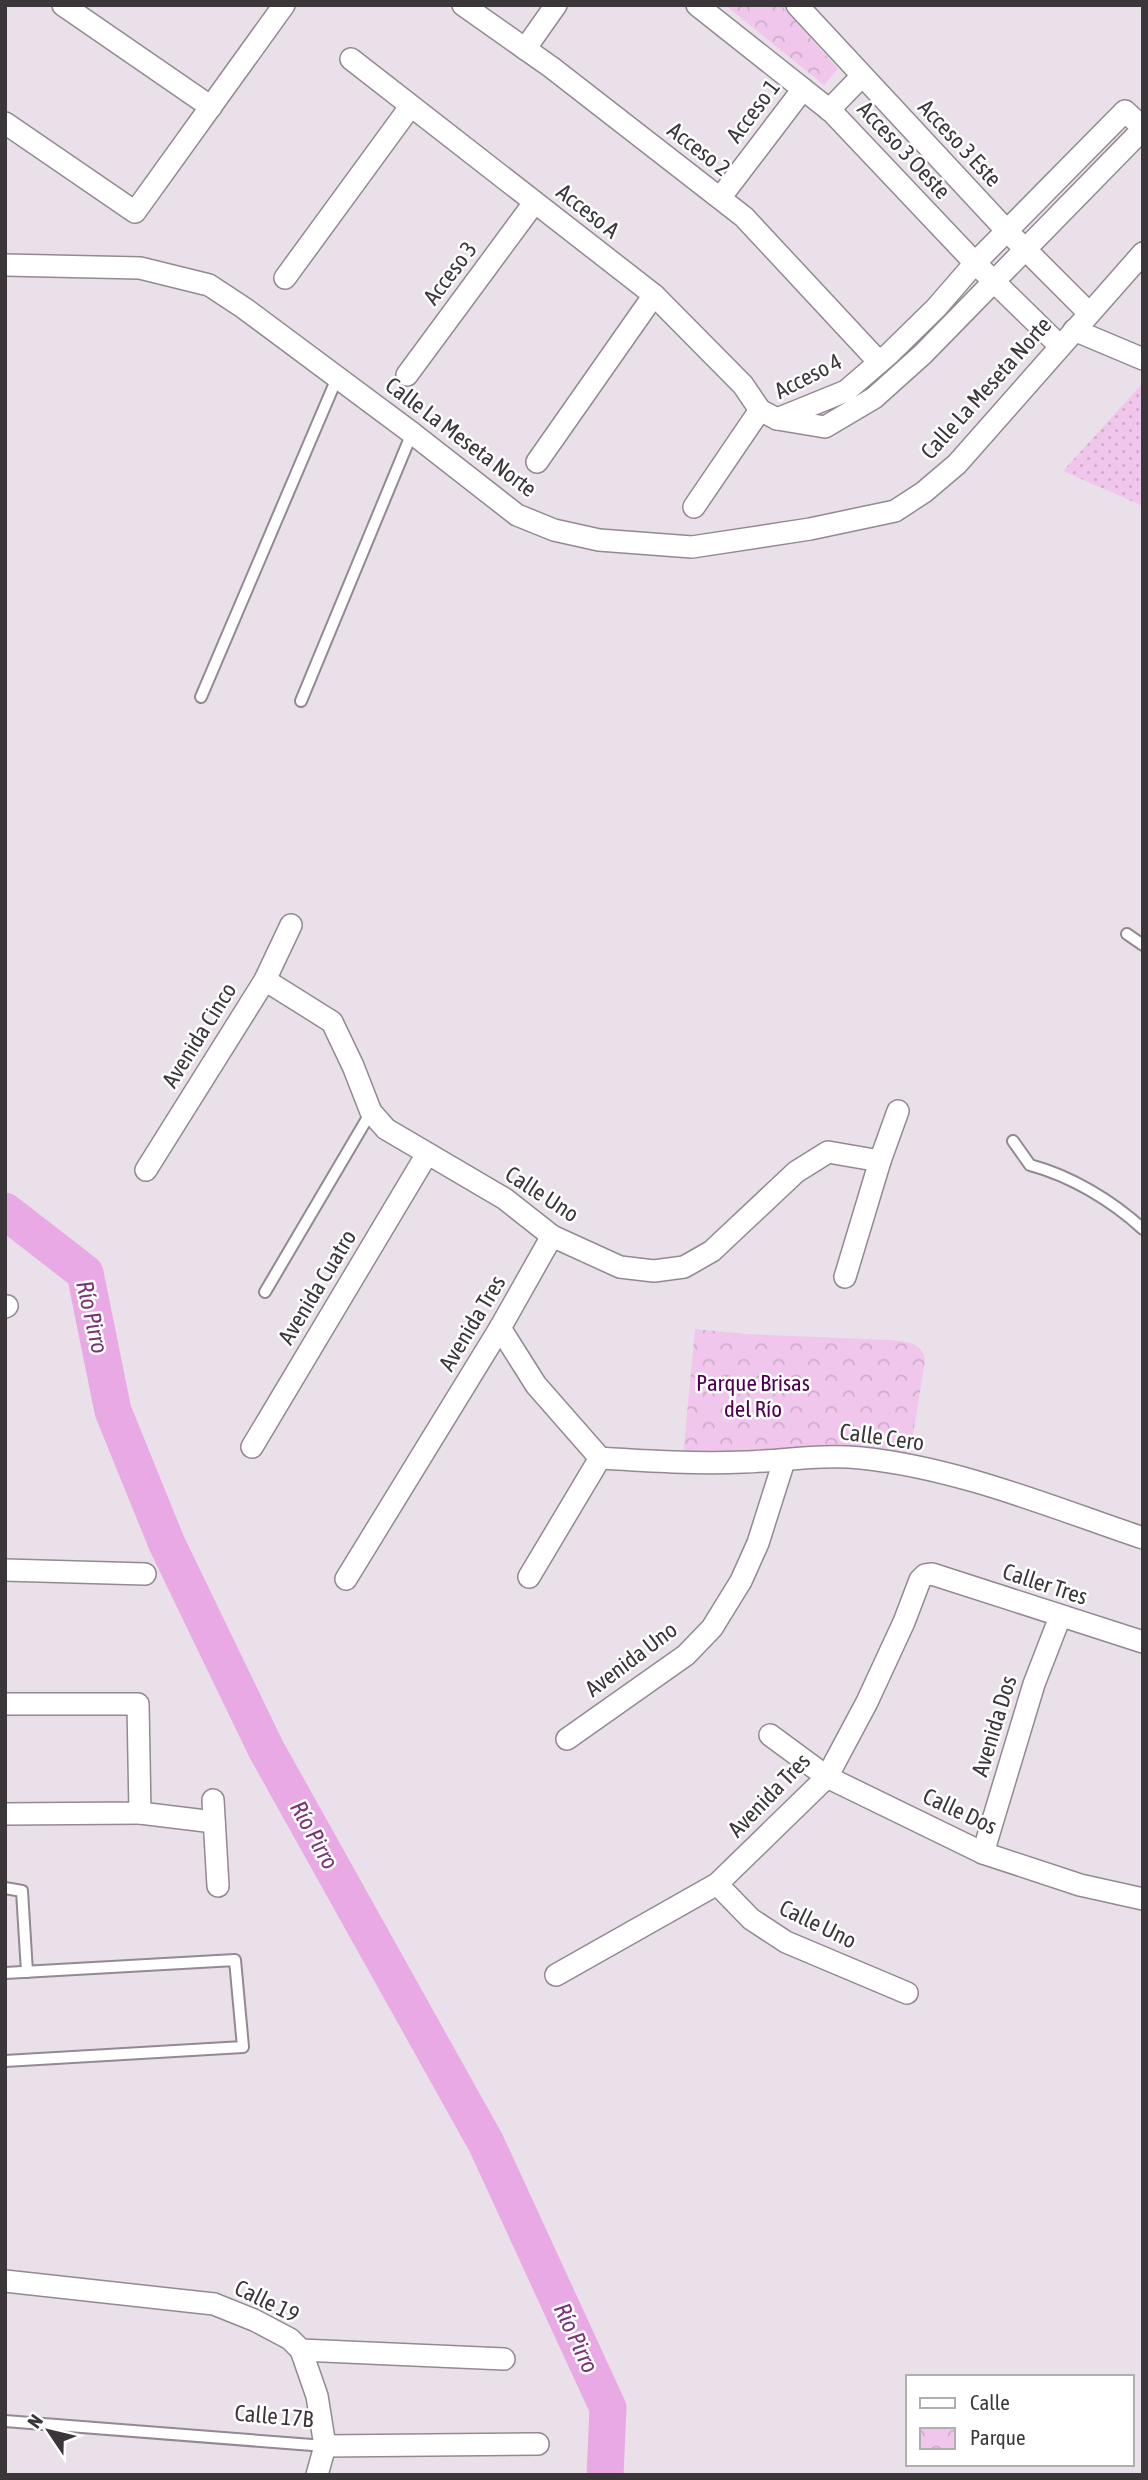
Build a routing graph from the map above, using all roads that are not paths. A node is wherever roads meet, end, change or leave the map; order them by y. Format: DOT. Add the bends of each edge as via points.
graph roads {
  1 [pos="63,5"];
  2 [pos="284,5"];
  3 [pos="463,5"];
  4 [pos="556,5"];
  5 [pos="697,5"];
  6 [pos="797,5"];
  7 [pos="525,49"];
  8 [pos="351,59"];
  9 [pos="862,77"];
  10 [pos="803,89"];
  11 [pos="211,107"];
  12 [pos="410,107"];
  13 [pos="829,110"];
  14 [pos="5,123"];
  15 [pos="1143,129"];
  16 [pos="720,198"];
  17 [pos="534,203"];
  18 [pos="1007,231"];
  19 [pos="1027,250"];
  20 [pos="1143,253"];
  21 [pos="975,263"];
  22 [pos="5,265"];
  23 [pos="285,278"];
  24 [pos="993,281"];
  25 [pos="654,295"];
  26 [pos="1089,313"];
  27 [pos="1067,338"];
  28 [pos="1143,359"];
  29 [pos="879,362"];
  30 [pos="407,374"];
  31 [pos="337,378"];
  32 [pos="769,415"];
  33 [pos="412,433"];
  34 [pos="537,462"];
  35 [pos="694,507"];
  36 [pos="201,697"];
  37 [pos="301,701"];
  38 [pos="290,925"];
  39 [pos="1127,934"];
  40 [pos="1143,945"];
  41 [pos="265,980"];
  42 [pos="898,1111"];
  43 [pos="371,1112"];
  44 [pos="1013,1141"];
  45 [pos="427,1154"];
  46 [pos="880,1161"];
  47 [pos="146,1170"];
  48 [pos="1143,1229"];
  49 [pos="552,1236"];
  50 [pos="845,1277"];
  51 [pos="265,1292"];
  52 [pos="500,1328"];
  53 [pos="251,1447"];
  54 [pos="600,1458"];
  55 [pos="784,1461"];
  56 [pos="1143,1538"];
  57 [pos="5,1570"];
  58 [pos="145,1574"];
  59 [pos="932,1574"];
  60 [pos="529,1577"];
  61 [pos="346,1579"];
  62 [pos="1060,1617"];
  63 [pos="1143,1642"];
  64 [pos="5,1704"];
  65 [pos="770,1735"];
  66 [pos="567,1739"];
  67 [pos="827,1777"];
  68 [pos="213,1800"];
  69 [pos="140,1813"];
  70 [pos="5,1814"];
  71 [pos="214,1822"];
  72 [pos="983,1853"];
  73 [pos="717,1884"];
  74 [pos="218,1886"];
  75 [pos="5,1888"];
  76 [pos="1142,1895"];
  77 [pos="27,1972"];
  78 [pos="5,1973"];
  79 [pos="556,1975"];
  80 [pos="907,1993"];
  81 [pos="5,2061"];
  82 [pos="5,2281"];
  83 [pos="301,2350"];
  84 [pos="504,2359"];
  85 [pos="5,2421"];
  86 [pos="538,2444"];
  87 [pos="325,2446"];
  88 [pos="317,2475"];
  1 -- 11 [label="street"];
  2 -- 11 [label="street"];
  3 -- 7 [label="street, Acceso 2"];
  4 -- 7 [label="street"];
  5 -- 10 [label="street, Acceso 3 Oeste"];
  6 -- 9 [label="street, Acceso 3 Este"];
  7 -- 16 [label="street, Acceso 2"];
  8 -- 12 [label="street, Acceso A"];
  9 -- 13 [label="street"];
  9 -- 18 [label="street, Acceso 3 Este"];
  10 -- 13 [label="street, Acceso 3 Oeste"];
  10 -- 16 [label="street, Acceso 1"];
  11 -- 14 [label="street" via="135,212"];
  12 -- 17 [label="street, Acceso A"];
  12 -- 23 [label="street"];
  13 -- 21 [label="street, Acceso 3 Oeste"];
  15 -- 18 [label="street, Acceso 4" via="1125,111"];
  15 -- 19 [label="street, Acceso 4"];
  16 -- 29 [label="street, Acceso 2" via="744,217"];
  17 -- 25 [label="street, Acceso A"];
  17 -- 30 [label="street, Acceso 3"];
  18 -- 19 [label="street, Acceso 3 Este"];
  18 -- 21 [label="street, Acceso 4"];
  19 -- 24 [label="street, Acceso 4"];
  19 -- 26 [label="street, Acceso 3 Este"];
  20 -- 26 [label="street, Calle La Meseta Norte"];
  21 -- 24 [label="street, Acceso 3 Oeste"];
  21 -- 29 [label="street, Acceso 4"];
  22 -- 31 [label="street, Calle La Meseta Norte" via="141,268 209,285"];
  24 -- 27 [label="street, Acceso 3 Oeste"];
  24 -- 32 [label="street, Acceso 4" via="874,398 825,427"];
  25 -- 32 [label="street, Acceso A"];
  25 -- 34 [label="street"];
  26 -- 27 [label="street, Calle La Meseta Norte"];
  27 -- 28 [label="street"];
  27 -- 33 [label="street, Calle La Meseta Norte" via="957,464 895,511 692,547 599,540 554,530 517,515"];
  29 -- 32 [label="street, Acceso 4" via="846,391"];
  31 -- 33 [label="street, Calle La Meseta Norte"];
  31 -- 36 [label="lane"];
  32 -- 35 [label="street"];
  33 -- 37 [label="lane"];
  38 -- 41 [label="street, Avenida Cinco"];
  39 -- 40 [label="lane"];
  41 -- 43 [label="street, Calle Uno" via="332,1022"];
  41 -- 47 [label="street, Avenida Cinco"];
  42 -- 46 [label="street"];
  43 -- 45 [label="street, Calle Uno" via="386,1129"];
  43 -- 51 [label="lane"];
  44 -- 48 [label="lane" via="1030,1165 1056,1172 1122,1210"];
  45 -- 49 [label="street, Calle Uno" via="505,1199"];
  45 -- 53 [label="street, Avenida Cuatro"];
  46 -- 49 [label="street, Calle Uno" via="828,1152 796,1172 712,1251 684,1267 654,1271 620,1267"];
  46 -- 50 [label="street"];
  49 -- 52 [label="street, Avenida Tres"];
  52 -- 54 [label="street" via="536,1385"];
  52 -- 61 [label="street, Avenida Tres"];
  54 -- 55 [label="street, Calle Cero" via="696,1464"];
  54 -- 60 [label="street"];
  55 -- 56 [label="street, Calle Cero" via="827,1455 954,1475"];
  55 -- 66 [label="street, Avenida Uno" via="758,1543 712,1628 686,1655"];
  57 -- 58 [label="street"];
  59 -- 62 [label="street, Caller Tres"];
  59 -- 67 [label="street, Avenida Tres" via="920,1580 867,1702"];
  62 -- 63 [label="street, Caller Tres"];
  62 -- 72 [label="street, Avenida Dos" via="1034,1684"];
  64 -- 69 [label="street" via="138,1704"];
  65 -- 67 [label="street, Calle Dos"];
  67 -- 72 [label="street, Calle Dos"];
  67 -- 73 [label="street, Avenida Tres"];
  68 -- 71 [label="street"];
  69 -- 70 [label="street"];
  69 -- 71 [label="street"];
  71 -- 74 [label="street"];
  72 -- 76 [label="street, Calle Dos" via="1080,1885"];
  73 -- 79 [label="street, Avenida Tres"];
  73 -- 80 [label="street, Calle Uno" via="751,1919 786,1942"];
  75 -- 77 [label="lane" via="22,1891"];
  77 -- 78 [label="lane"];
  77 -- 81 [label="lane" via="235,1960 243,2047"];
  82 -- 83 [label="street, Calle 19" via="214,2304 290,2339"];
  83 -- 84 [label="street, Calle 19"];
  83 -- 87 [label="street" via="317,2396"];
  85 -- 87 [label="lane, Calle 17B"];
  86 -- 87 [label="street, Calle 17B"];
  87 -- 88 [label="street"];
}
